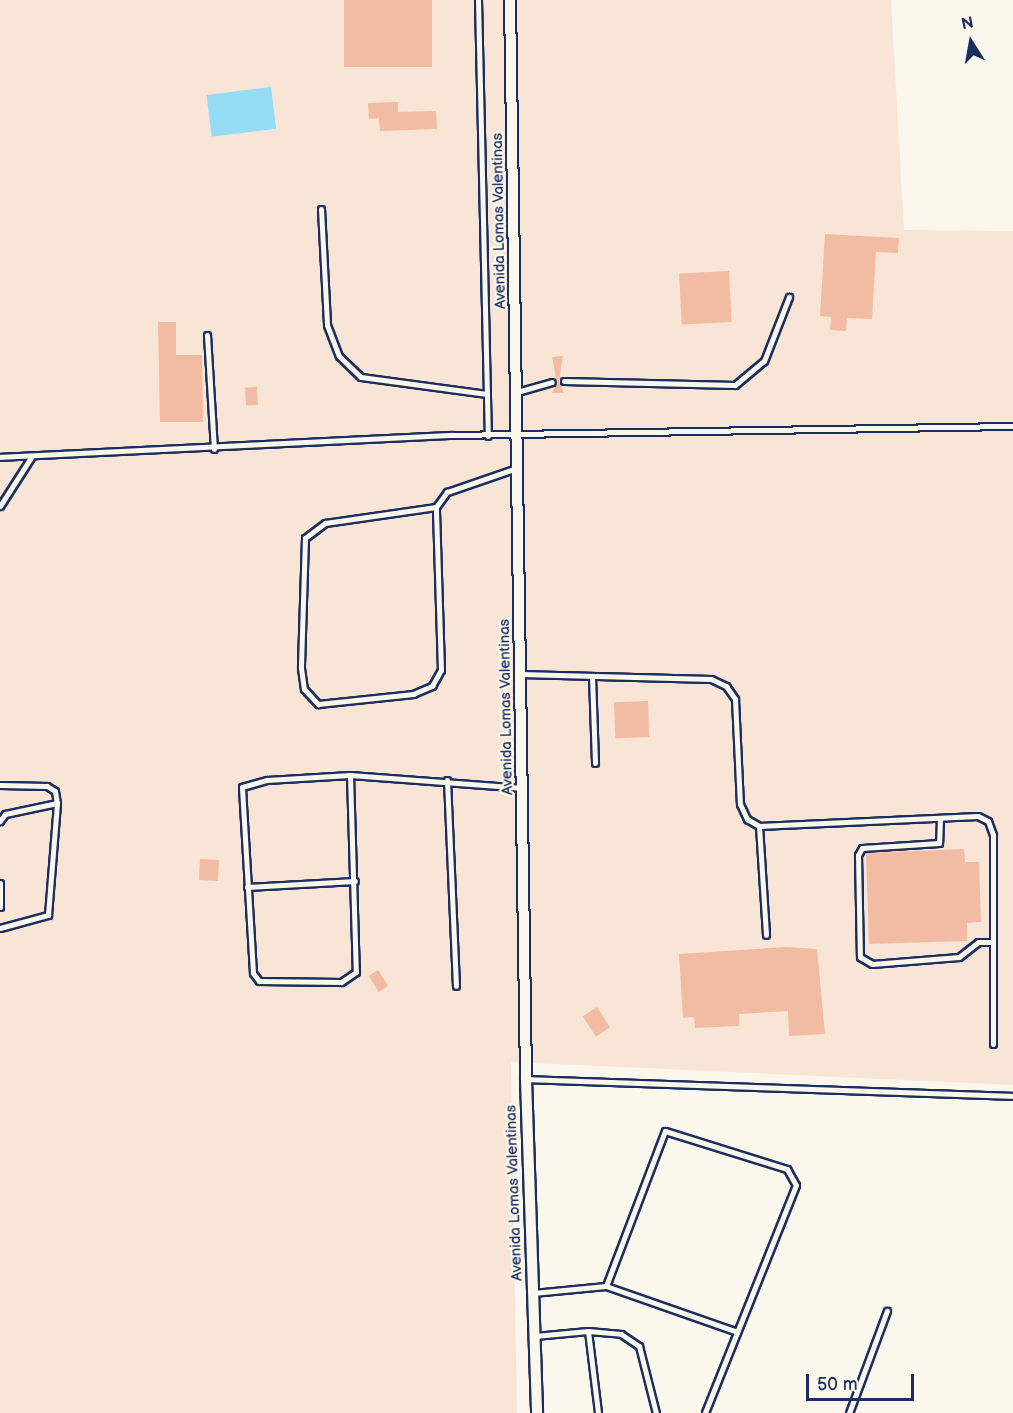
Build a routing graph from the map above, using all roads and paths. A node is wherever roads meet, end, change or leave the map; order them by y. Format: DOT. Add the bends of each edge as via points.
graph roads {
  1 [pos="478,0"];
  2 [pos="510,0"];
  3 [pos="321,209"];
  4 [pos="789,297"];
  5 [pos="207,335"];
  6 [pos="564,381"];
  7 [pos="552,382"];
  8 [pos="517,392"];
  9 [pos="487,394"];
  10 [pos="1013,426"];
  11 [pos="488,436"];
  12 [pos="518,437"];
  13 [pos="214,449"];
  14 [pos="32,456"];
  15 [pos="0,457"];
  16 [pos="517,468"];
  17 [pos="0,506"];
  18 [pos="435,507"];
  19 [pos="520,674"];
  20 [pos="592,676"];
  21 [pos="595,763"];
  22 [pos="350,775"];
  23 [pos="447,780"];
  24 [pos="0,785"];
  25 [pos="523,788"];
  26 [pos="57,803"];
  27 [pos="940,818"];
  28 [pos="0,821"];
  29 [pos="759,826"];
  30 [pos="355,881"];
  31 [pos="0,883"];
  32 [pos="247,887"];
  33 [pos="0,907"];
  34 [pos="0,928"];
  35 [pos="766,935"];
  36 [pos="993,942"];
  37 [pos="456,986"];
  38 [pos="993,1044"];
  39 [pos="525,1079"];
  40 [pos="1013,1096"];
  41 [pos="606,1286"];
  42 [pos="533,1293"];
  43 [pos="887,1311"];
  44 [pos="588,1331"];
  45 [pos="737,1332"];
  46 [pos="535,1336"];
  47 [pos="537,1413"];
  48 [pos="598,1413"];
  49 [pos="656,1413"];
  50 [pos="705,1413"];
  51 [pos="849,1413"];
  1 -- 9 [label="lane"];
  2 -- 8 [label="street, Avenida Lomas Valentinas"];
  3 -- 9 [label="lane" via="327,325 339,356 361,377"];
  4 -- 6 [label="lane" via="764,361 735,385"];
  5 -- 13 [label="lane"];
  7 -- 8 [label="lane"];
  8 -- 12 [label="street, Avenida Lomas Valentinas"];
  9 -- 11 [label="lane"];
  10 -- 12 [label="lane"];
  11 -- 12 [label="lane"];
  11 -- 13 [label="lane"];
  12 -- 16 [label="street, Avenida Lomas Valentinas"];
  13 -- 14 [label="lane"];
  14 -- 15 [label="lane"];
  14 -- 17 [label="lane"];
  16 -- 18 [label="lane" via="447,492"];
  16 -- 19 [label="street, Avenida Lomas Valentinas"];
  18 -- 18 [label="lane" via="441,670 432,686 412,694 318,704 304,689 301,668 305,538 325,523"];
  19 -- 20 [label="lane"];
  19 -- 25 [label="street, Avenida Lomas Valentinas"];
  20 -- 21 [label="lane"];
  20 -- 29 [label="lane" via="711,679 726,686 735,699 740,804 747,819"];
  22 -- 23 [label="lane"];
  22 -- 30 [label="lane"];
  22 -- 32 [label="lane" via="267,780 242,787"];
  23 -- 25 [label="lane"];
  23 -- 37 [label="lane"];
  24 -- 26 [label="lane" via="47,786 55,791"];
  25 -- 39 [label="street, Avenida Lomas Valentinas"];
  26 -- 28 [label="lane" via="5,814"];
  26 -- 34 [label="lane" via="48,915"];
  27 -- 29 [label="lane"];
  27 -- 36 [label="lane" via="978,816 988,821 993,835"];
  27 -- 36 [label="lane" via="939,843 862,849 858,855 861,957 872,964 959,957 978,942"];
  29 -- 35 [label="lane"];
  30 -- 32 [label="lane"];
  30 -- 32 [label="lane" via="359,957 356,972 341,982 256,979"];
  31 -- 33 [label="lane"];
  36 -- 38 [label="lane"];
  39 -- 40 [label="lane"];
  39 -- 42 [label="street, Avenida Lomas Valentinas"];
  41 -- 42 [label="lane"];
  41 -- 45 [label="lane"];
  41 -- 45 [label="lane" via="665,1131 787,1168 796,1185"];
  42 -- 46 [label="street, Avenida Lomas Valentinas"];
  43 -- 51 [label="lane"];
  44 -- 46 [label="lane"];
  44 -- 48 [label="lane"];
  44 -- 49 [label="lane" via="621,1334 639,1346"];
  45 -- 50 [label="lane"];
  46 -- 47 [label="street, Avenida Lomas Valentinas"];
}
